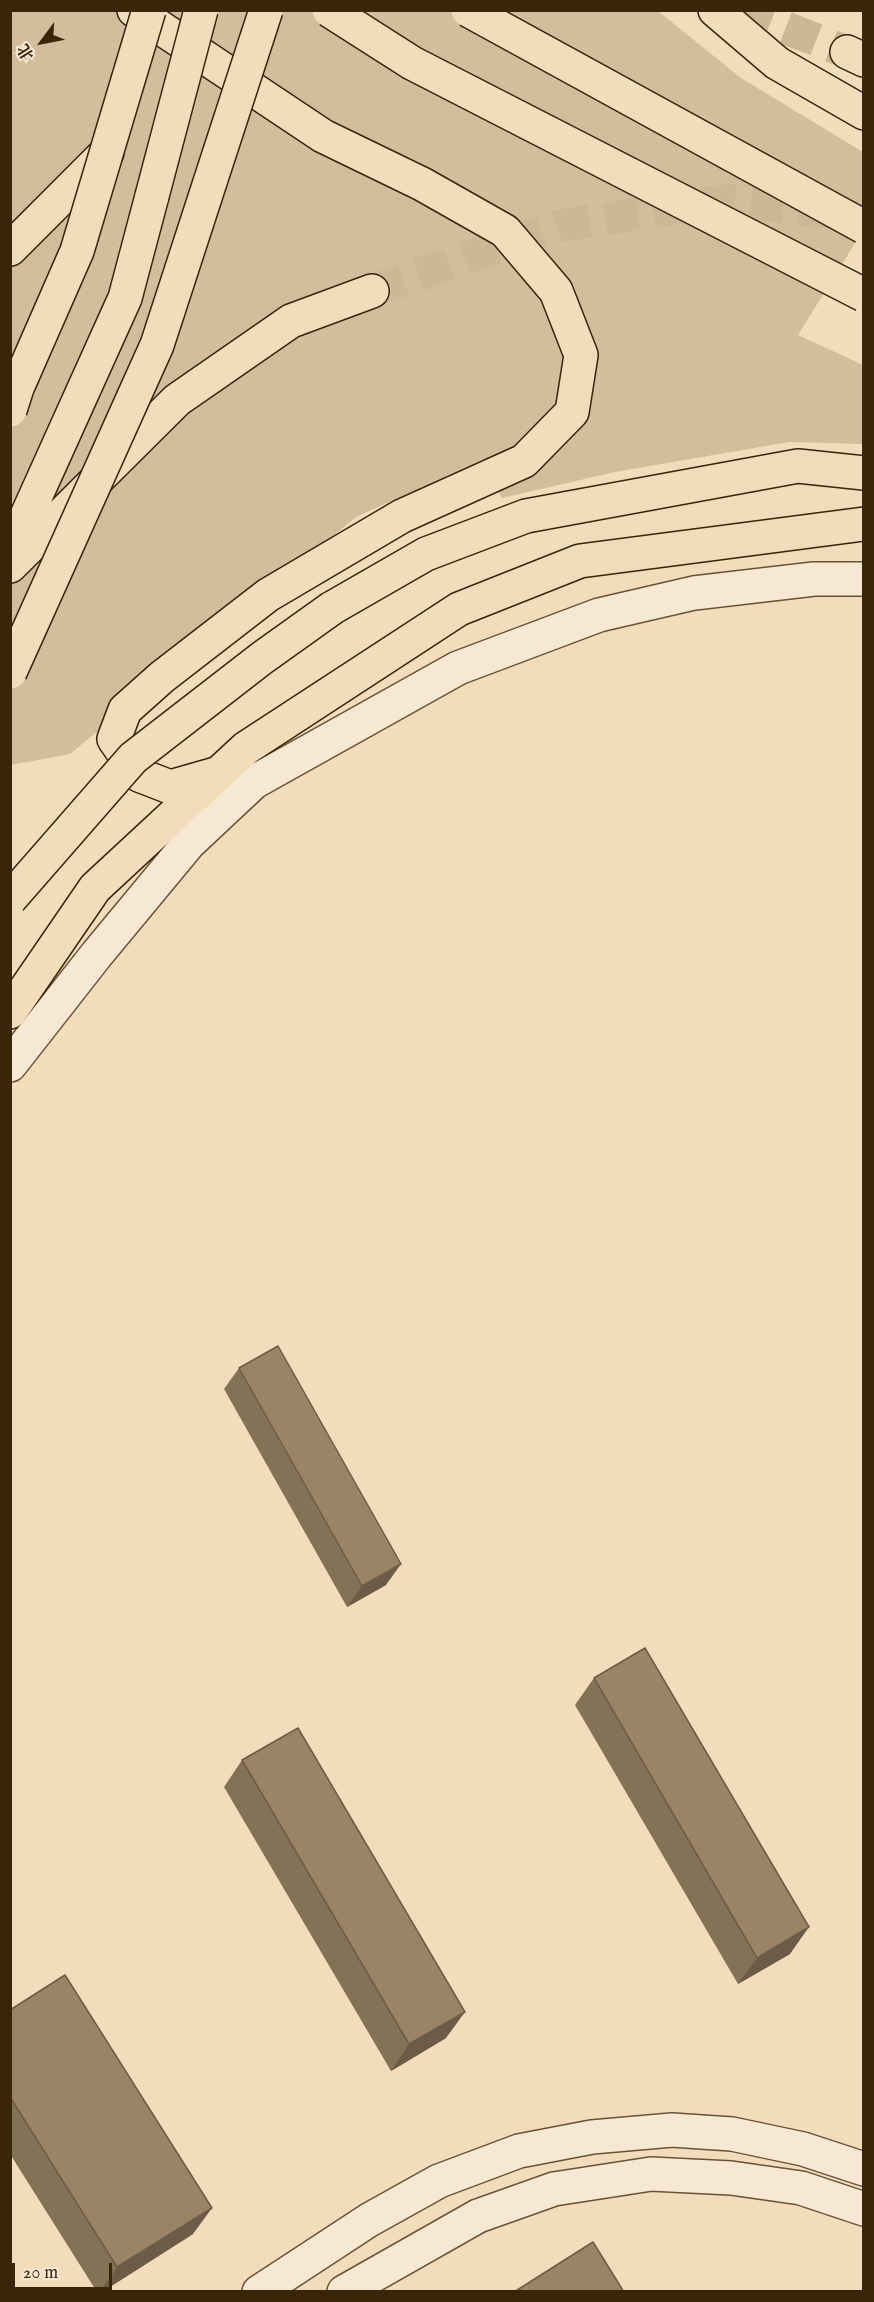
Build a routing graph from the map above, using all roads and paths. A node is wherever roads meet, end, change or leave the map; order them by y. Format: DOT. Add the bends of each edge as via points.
graph roads {
  1 [pos="134,10"];
  2 [pos="149,10"];
  3 [pos="201,10"];
  4 [pos="266,10"];
  5 [pos="329,10"];
  6 [pos="468,10"];
  7 [pos="715,10"];
  8 [pos="864,113"];
  9 [pos="107,152"];
  10 [pos="864,227"];
  11 [pos="10,249"];
  12 [pos="372,291"];
  13 [pos="864,295"];
  14 [pos="10,410"];
  15 [pos="864,473"];
  16 [pos="864,524"];
  17 [pos="10,553"];
  18 [pos="10,566"];
  19 [pos="864,579"];
  20 [pos="10,672"];
  21 [pos="219,773"];
  22 [pos="10,899"];
  23 [pos="10,1012"];
  24 [pos="10,1065"];
  25 [pos="864,2169"];
  26 [pos="864,2209"];
  27 [pos="260,2292"];
  28 [pos="344,2292"];
  1 -- 21 [label="main road" via="322,136 422,184 505,231 556,291 580,355 572,412 524,461 402,516 267,595 125,710 114,739 139,775 170,787"];
  2 -- 9 [label="main road, bridge"];
  3 -- 17 [label="main road, bridge" via="125,298"];
  4 -- 20 [label="main road, bridge" via="157,345"];
  5 -- 13 [label="main road, bridge" via="412,63"];
  6 -- 10 [label="main road, bridge"];
  7 -- 8 [label="main road" via="777,63"];
  9 -- 11 [label="main road"];
  9 -- 14 [label="main road, bridge" via="77,250"];
  12 -- 18 [label="main road" via="291,321 177,400"];
  15 -- 22 [label="main road, bridge" via="798,466 526,516 426,554 332,608 133,758"];
  16 -- 21 [label="main road" via="580,561 459,609 246,748"];
  19 -- 24 [label="street" via="814,579 694,593 599,615 458,668 254,782 189,843"];
  21 -- 23 [label="main road" via="95,888"];
  25 -- 27 [label="street" via="803,2149 742,2136 672,2130 592,2137 519,2151 439,2181 369,2220"];
  26 -- 28 [label="street" via="801,2187 731,2178 640,2175 554,2189 477,2216"];
}
